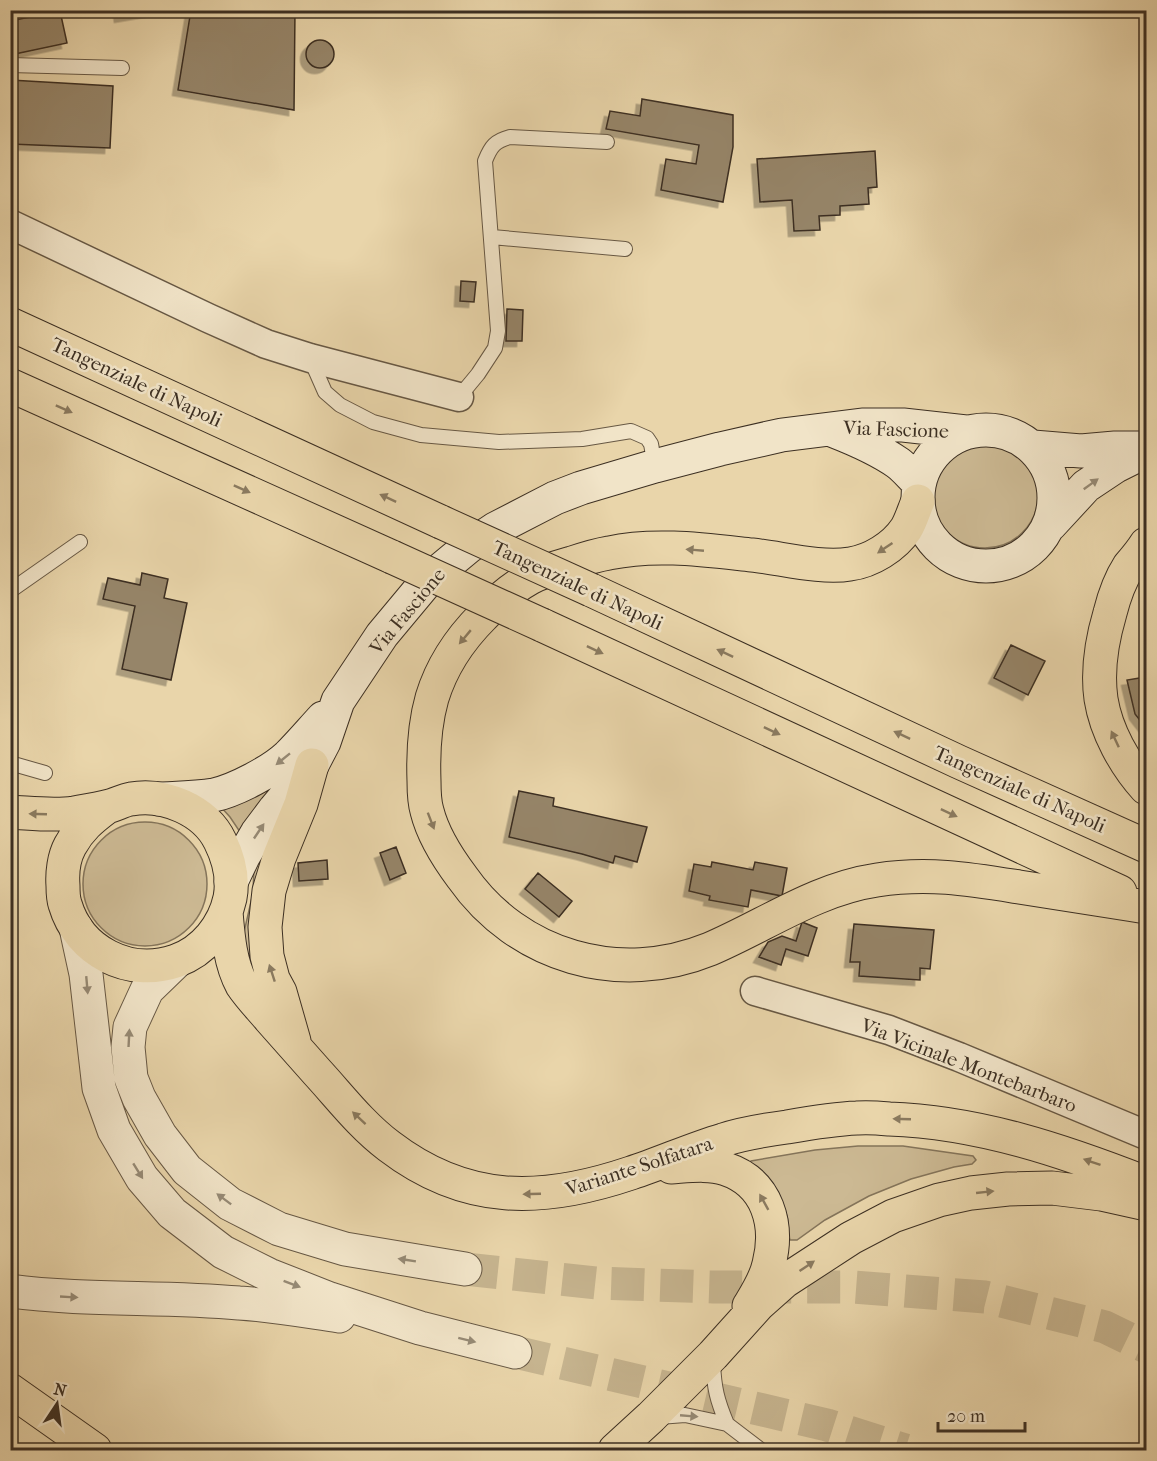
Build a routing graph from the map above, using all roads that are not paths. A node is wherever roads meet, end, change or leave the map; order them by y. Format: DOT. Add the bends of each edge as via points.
graph roads {
  1 [pos="10,65"];
  2 [pos="122,68"];
  3 [pos="607,142"];
  4 [pos="10,224"];
  5 [pos="492,237"];
  6 [pos="625,249"];
  7 [pos="10,324"];
  8 [pos="310,358"];
  9 [pos="10,385"];
  10 [pos="459,397"];
  11 [pos="826,428"];
  12 [pos="966,432"];
  13 [pos="1033,447"];
  14 [pos="1146,449"];
  15 [pos="655,466"];
  16 [pos="918,492"];
  17 [pos="1050,525"];
  18 [pos="80,542"];
  19 [pos="1146,544"];
  20 [pos="10,591"];
  21 [pos="338,702"];
  22 [pos="10,763"];
  23 [pos="312,765"];
  24 [pos="45,773"];
  25 [pos="1146,788"];
  26 [pos="159,798"];
  27 [pos="107,807"];
  28 [pos="10,812"];
  29 [pos="1146,846"];
  30 [pos="229,897"];
  31 [pos="1146,905"];
  32 [pos="76,928"];
  33 [pos="177,961"];
  34 [pos="755,992"];
  35 [pos="296,1049"];
  36 [pos="1146,1135"];
  37 [pos="630,1173"];
  38 [pos="1146,1183"];
  39 [pos="1146,1204"];
  40 [pos="465,1269"];
  41 [pos="10,1291"];
  42 [pos="420,1328"];
  43 [pos="722,1344"];
  44 [pos="514,1352"];
  45 [pos="10,1390"];
  46 [pos="651,1417"];
  47 [pos="727,1424"];
  48 [pos="95,1450"];
  49 [pos="615,1450"];
  50 [pos="762,1450"];
  1 -- 2 [label="lane"];
  3 -- 5 [label="lane" via="510,137 498,140 485,161"];
  4 -- 8 [label="street" via="266,344"];
  5 -- 6 [label="lane"];
  5 -- 10 [label="lane" via="498,331 495,348"];
  29 -- 7 [label="main road, Tangenziale di Napoli, one-way, bridge"];
  8 -- 10 [label="street"];
  8 -- 15 [label="lane" via="325,392 340,405 373,422 421,435 500,442 582,439 631,431 647,438"];
  9 -- 31 [label="main road, one-way, bridge" via="542,625"];
  11 -- 12 [label="main road, Via Fascione" via="903,425"];
  11 -- 15 [label="main road, Via Fascione"];
  11 -- 16 [label="main road, Via Fascione" via="863,442 900,465"];
  12 -- 13 [label="main road" via="1002,431"];
  12 -- 16 [label="main road" via="935,452 925,466"];
  13 -- 14 [label="main road" via="1081,451"];
  13 -- 17 [label="main road" via="1054,484 1055,505"];
  17 -- 14 [label="main road, one-way" via="1086,486"];
  15 -- 21 [label="main road, Via Fascione" via="555,498 495,529 447,562 382,635"];
  16 -- 17 [label="main road" via="921,521 931,539 946,554 964,562 984,566 1005,564 1023,556"];
  16 -- 31 [label="main road, one-way" via="907,528 892,544 870,558 849,564 648,548 612,552 559,567 531,578 502,597 454,649 438,679 427,717 423,755 426,808 443,850 472,891 504,923 559,953 607,964 649,964 686,957 838,889 880,879 921,875 969,879"];
  18 -- 20 [label="lane"];
  25 -- 19 [label="main road, one-way" via="1123,756 1108,725 1101,699 1100,668 1103,635 1114,598 1128,567"];
  21 -- 23 [label="main road, Via Fascione"];
  21 -- 26 [label="main road, one-way" via="286,758 262,774 216,794"];
  22 -- 24 [label="lane"];
  30 -- 23 [label="main road, Via Fascione, one-way" via="243,857 257,833"];
  35 -- 23 [label="main road, one-way" via="267,956 265,927 269,891"];
  26 -- 27 [label="main road, Variante Solfatara" via="131,799"];
  26 -- 30 [label="main road, Variante Solfatara" via="182,805 202,818 218,836 228,858"];
  27 -- 28 [label="main road, Variante Solfatara, one-way" via="73,813"];
  27 -- 32 [label="main road, Variante Solfatara" via="85,824 69,847 62,874 64,902"];
  30 -- 33 [label="main road, Variante Solfatara" via="218,928 207,941"];
  30 -- 35 [label="main road, Variante Solfatara" via="228,940 242,985"];
  32 -- 33 [label="main road, Variante Solfatara" via="91,946 110,958 132,965 155,966"];
  32 -- 42 [label="main road, one-way" via="86,974 99,1088 114,1130 142,1178 172,1213 224,1252 269,1275"];
  40 -- 33 [label="main road, one-way" via="345,1249 279,1229 230,1204 188,1170 160,1135 139,1098 131,1078 128,1047 129,1027 147,990"];
  34 -- 36 [label="street, Via Vicinale Montebarbaro" via="889,1030"];
  37 -- 35 [label="main road, Variante Solfatara, one-way" via="557,1192 532,1194 507,1194 447,1180 388,1145"];
  38 -- 37 [label="main road, Variante Solfatara, one-way" via="1034,1143 968,1127 858,1118 754,1132"];
  43 -- 37 [label="main road, one-way" via="750,1304 769,1265 773,1238 765,1202 741,1175 724,1168 700,1165"];
  43 -- 39 [label="main road, one-way" via="785,1281 892,1216 939,1200 1008,1189 1052,1188"];
  41 -- 42 [label="main road, one-way" via="44,1296 240,1303"];
  42 -- 44 [label="main road, one-way"];
  43 -- 46 [label="main road"];
  43 -- 47 [label="lane" via="714,1385"];
  45 -- 48 [label="main road"];
  46 -- 47 [label="lane, one-way" via="685,1415"];
  46 -- 49 [label="main road"];
  47 -- 50 [label="lane"];
}
